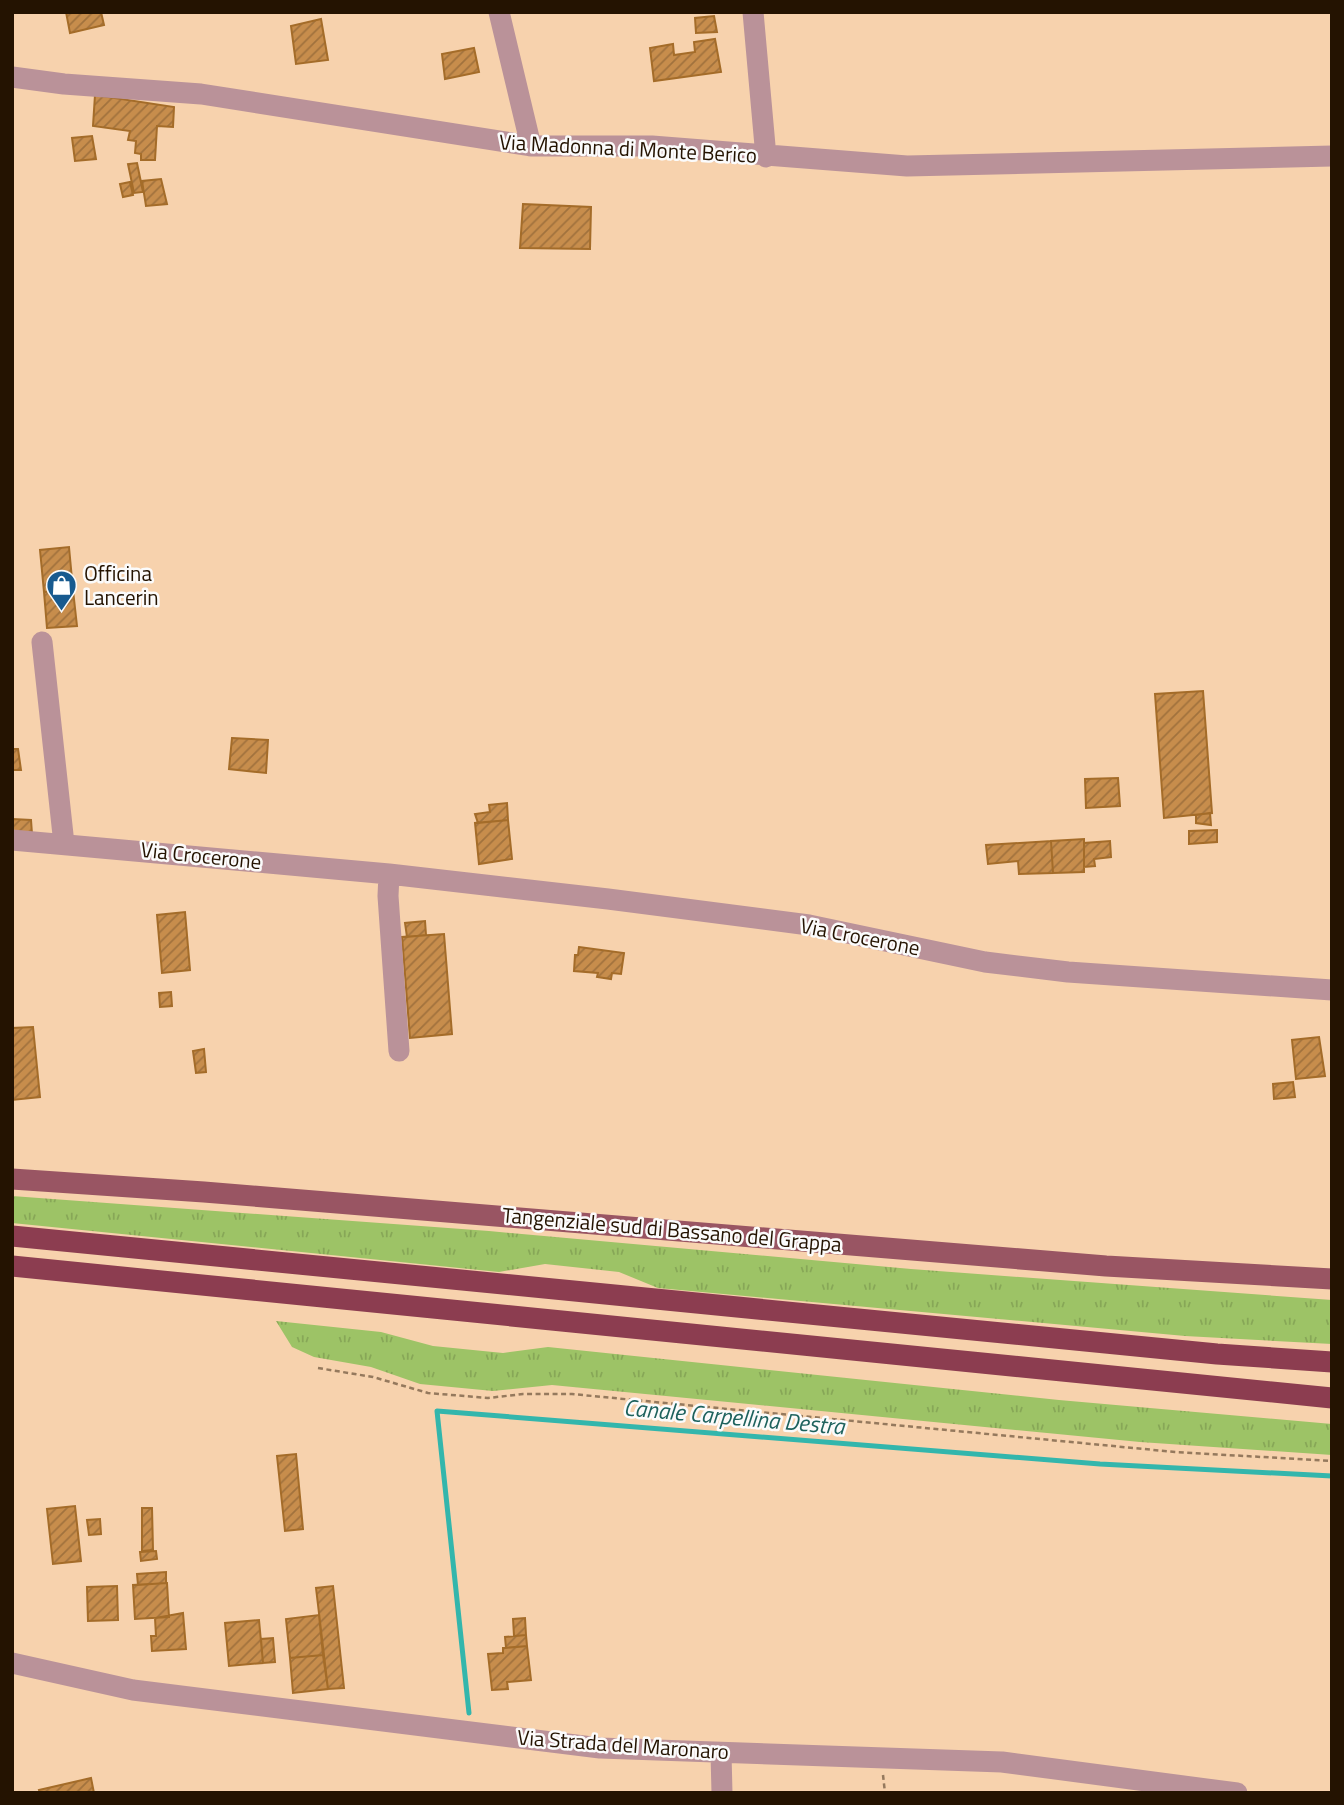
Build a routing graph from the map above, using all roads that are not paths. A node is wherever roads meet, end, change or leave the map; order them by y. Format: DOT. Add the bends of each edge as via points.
graph roads {
  1 [pos="499,12"];
  2 [pos="753,12"];
  3 [pos="12,77"];
  4 [pos="531,146"];
  5 [pos="1332,156"];
  6 [pos="766,157"];
  7 [pos="42,642"];
  8 [pos="12,840"];
  9 [pos="64,844"];
  10 [pos="389,874"];
  11 [pos="1332,990"];
  12 [pos="398,1051"];
  13 [pos="12,1180"];
  14 [pos="12,1236"];
  15 [pos="12,1266"];
  16 [pos="1332,1279"];
  17 [pos="1332,1362"];
  18 [pos="1332,1398"];
  19 [pos="12,1663"];
  20 [pos="721,1754"];
  21 [pos="722,1793"];
  22 [pos="1237,1793"];
  1 -- 4 [label="street"];
  2 -- 6 [label="street"];
  3 -- 4 [label="street, Via Madonna di Monte Berico" via="201,94"];
  4 -- 6 [label="street, Via Madonna di Monte Berico" via="652,146"];
  5 -- 6 [label="street, Via Madonna di Monte Berico" via="908,166"];
  7 -- 9 [label="street"];
  8 -- 9 [label="street, Via Crocerone"];
  9 -- 10 [label="street, Via Crocerone"];
  10 -- 11 [label="street, Via Crocerone" via="809,925 985,962"];
  10 -- 12 [label="street"];
  13 -- 16 [label="main road, Tangenziale sud di Bassano del Grappa" via="1106,1266"];
  14 -- 17 [label="highway"];
  15 -- 18 [label="highway"];
  19 -- 20 [label="street, Via Strada del Maronaro" via="147,1692 600,1748"];
  20 -- 21 [label="street"];
  20 -- 22 [label="street, Via Strada del Maronaro" via="1002,1762"];
}
